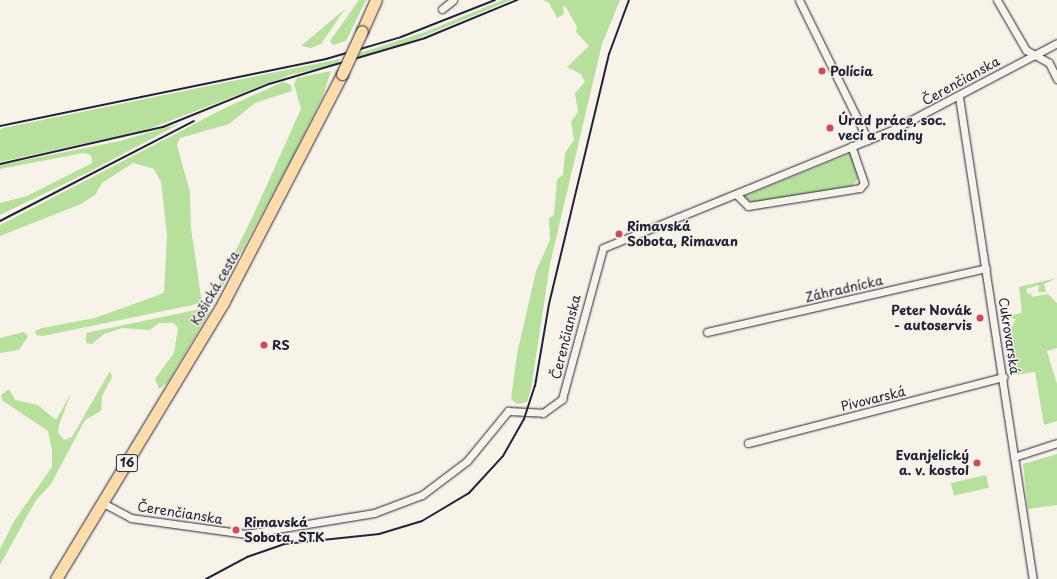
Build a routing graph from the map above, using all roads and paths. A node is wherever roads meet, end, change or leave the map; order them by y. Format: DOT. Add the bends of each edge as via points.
graph roads {
  1 [pos="376,0"];
  2 [pos="453,0"];
  3 [pos="997,0"];
  4 [pos="799,1"];
  5 [pos="442,9"];
  6 [pos="1057,43"];
  7 [pos="1036,54"];
  8 [pos="1057,79"];
  9 [pos="959,97"];
  10 [pos="868,140"];
  11 [pos="851,146"];
  12 [pos="736,194"];
  13 [pos="986,268"];
  14 [pos="707,332"];
  15 [pos="1004,378"];
  16 [pos="748,443"];
  17 [pos="1057,443"];
  18 [pos="1014,457"];
  19 [pos="103,503"];
  20 [pos="56,579"];
  21 [pos="1033,579"];
  1 -- 19 [label="main road, Košická cesta / 16, bridge" via="342,74 256,244"];
  2 -- 5 [label="street"];
  3 -- 7 [label="street" via="1026,50"];
  4 -- 10 [label="street"];
  6 -- 7 [label="street, Čerenčianska"];
  7 -- 8 [label="street" via="1049,63"];
  7 -- 9 [label="street, Čerenčianska"];
  9 -- 10 [label="street, Čerenčianska"];
  9 -- 13 [label="street, Cukrovarská"];
  10 -- 11 [label="street, Čerenčianska"];
  11 -- 12 [label="street, Čerenčianska"];
  11 -- 12 [label="street" via="864,183 860,188 748,206"];
  12 -- 19 [label="street, Čerenčianska" via="659,222 603,248 562,399 556,407 543,413 508,411 467,461 422,494 374,513 246,534 131,518"];
  13 -- 14 [label="street, Záhradnícka"];
  13 -- 15 [label="street, Cukrovarská"];
  15 -- 16 [label="street, Pivovarská"];
  15 -- 18 [label="street, Cukrovarská"];
  17 -- 18 [label="street"];
  18 -- 21 [label="street, Cukrovarská"];
  19 -- 20 [label="main road, Košická cesta / 16"];
}
